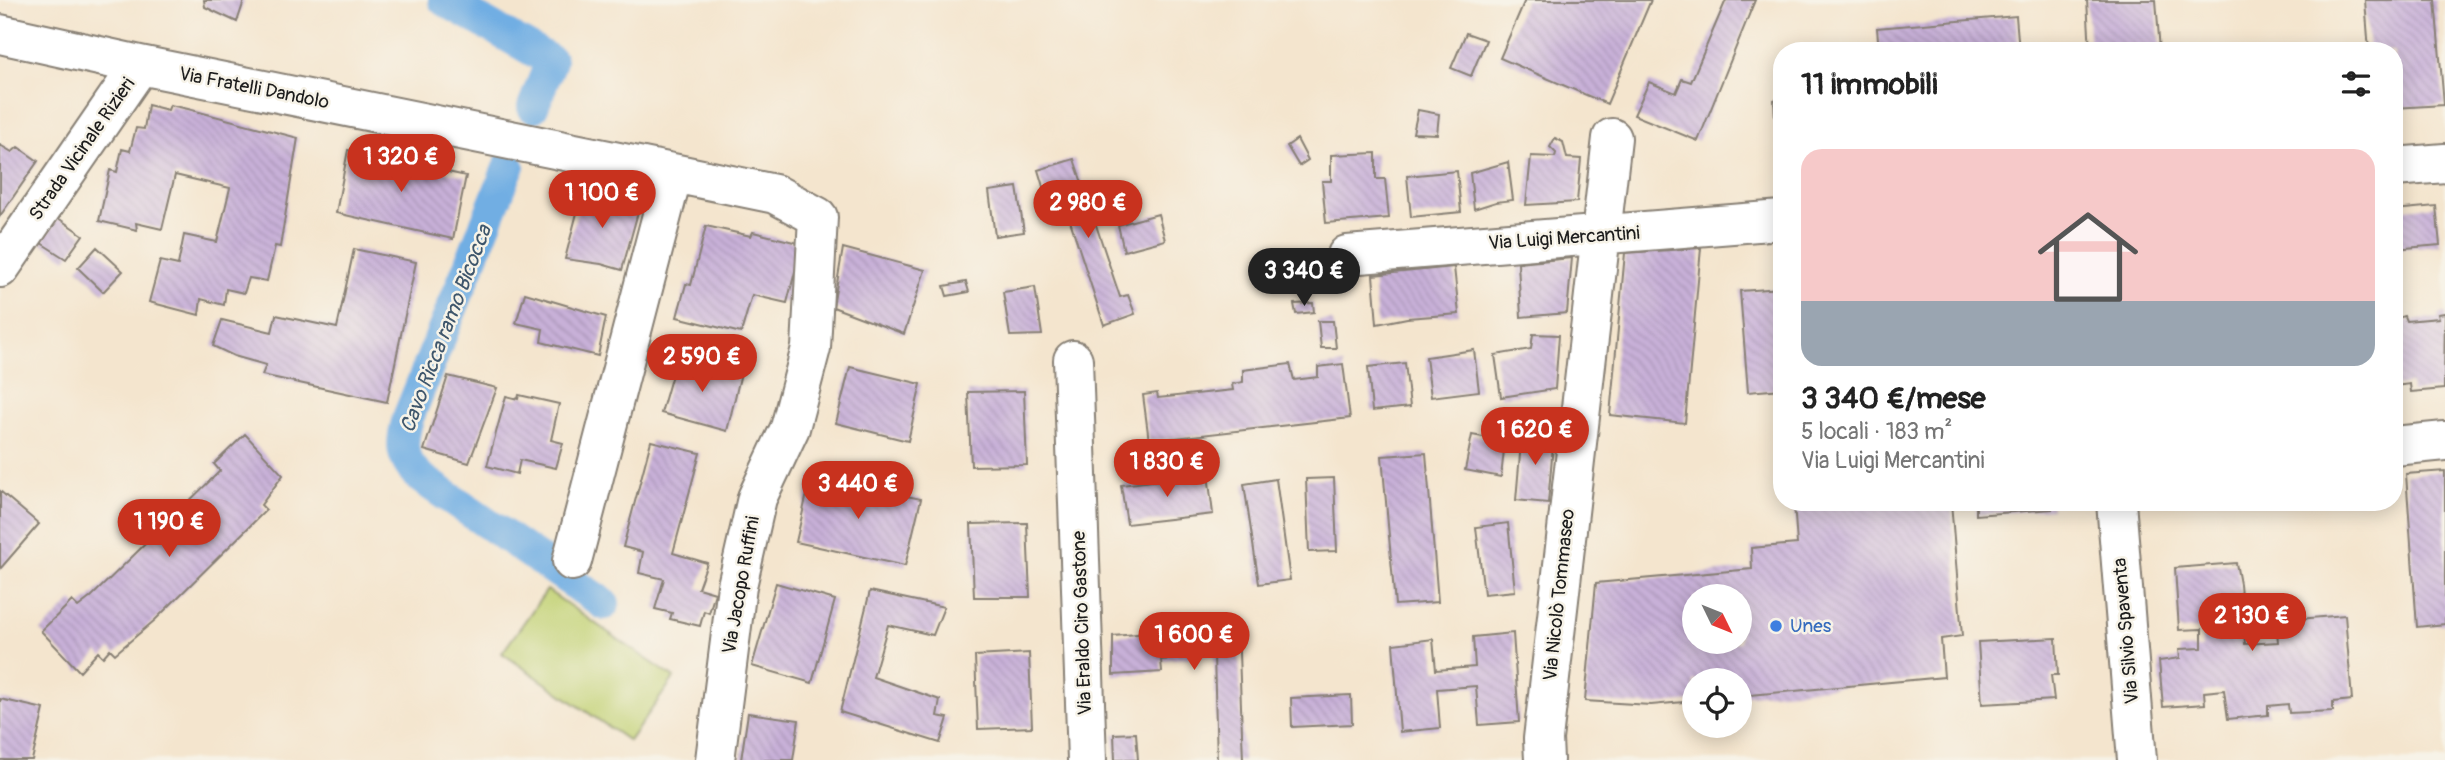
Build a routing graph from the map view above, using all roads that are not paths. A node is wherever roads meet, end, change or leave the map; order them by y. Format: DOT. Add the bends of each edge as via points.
graph roads {
  1 [pos="0,34"];
  2 [pos="141,65"];
  3 [pos="1612,138"];
  4 [pos="2445,163"];
  5 [pos="2403,166"];
  6 [pos="673,173"];
  7 [pos="1773,221"];
  8 [pos="1599,236"];
  9 [pos="1347,255"];
  10 [pos="0,268"];
  11 [pos="1073,360"];
  12 [pos="2445,441"];
  13 [pos="2403,445"];
  14 [pos="2117,511"];
  15 [pos="572,561"];
  16 [pos="715,760"];
  17 [pos="1087,760"];
  18 [pos="1544,760"];
  19 [pos="2137,760"];
  1 -- 2 [label="street, Via Fratelli Dandolo"];
  2 -- 6 [label="street, Via Fratelli Dandolo"];
  2 -- 10 [label="street, Strada Vicinale Rizieri"];
  3 -- 8 [label="street, Via Nicolò Tommaseo"];
  4 -- 5 [label="street"];
  6 -- 15 [label="street"];
  6 -- 16 [label="street, Via Jacopo Ruffini" via="775,194 818,217 811,348 790,428 757,498 737,586"];
  7 -- 8 [label="street, Via Luigi Mercantini"];
  8 -- 9 [label="street, Via Luigi Mercantini"];
  8 -- 18 [label="street, Via Nicolò Tommaseo"];
  11 -- 17 [label="street, Via Eraldo Ciro Gastone"];
  12 -- 13 [label="street"];
  14 -- 19 [label="street, Via Silvio Spaventa"];
}
